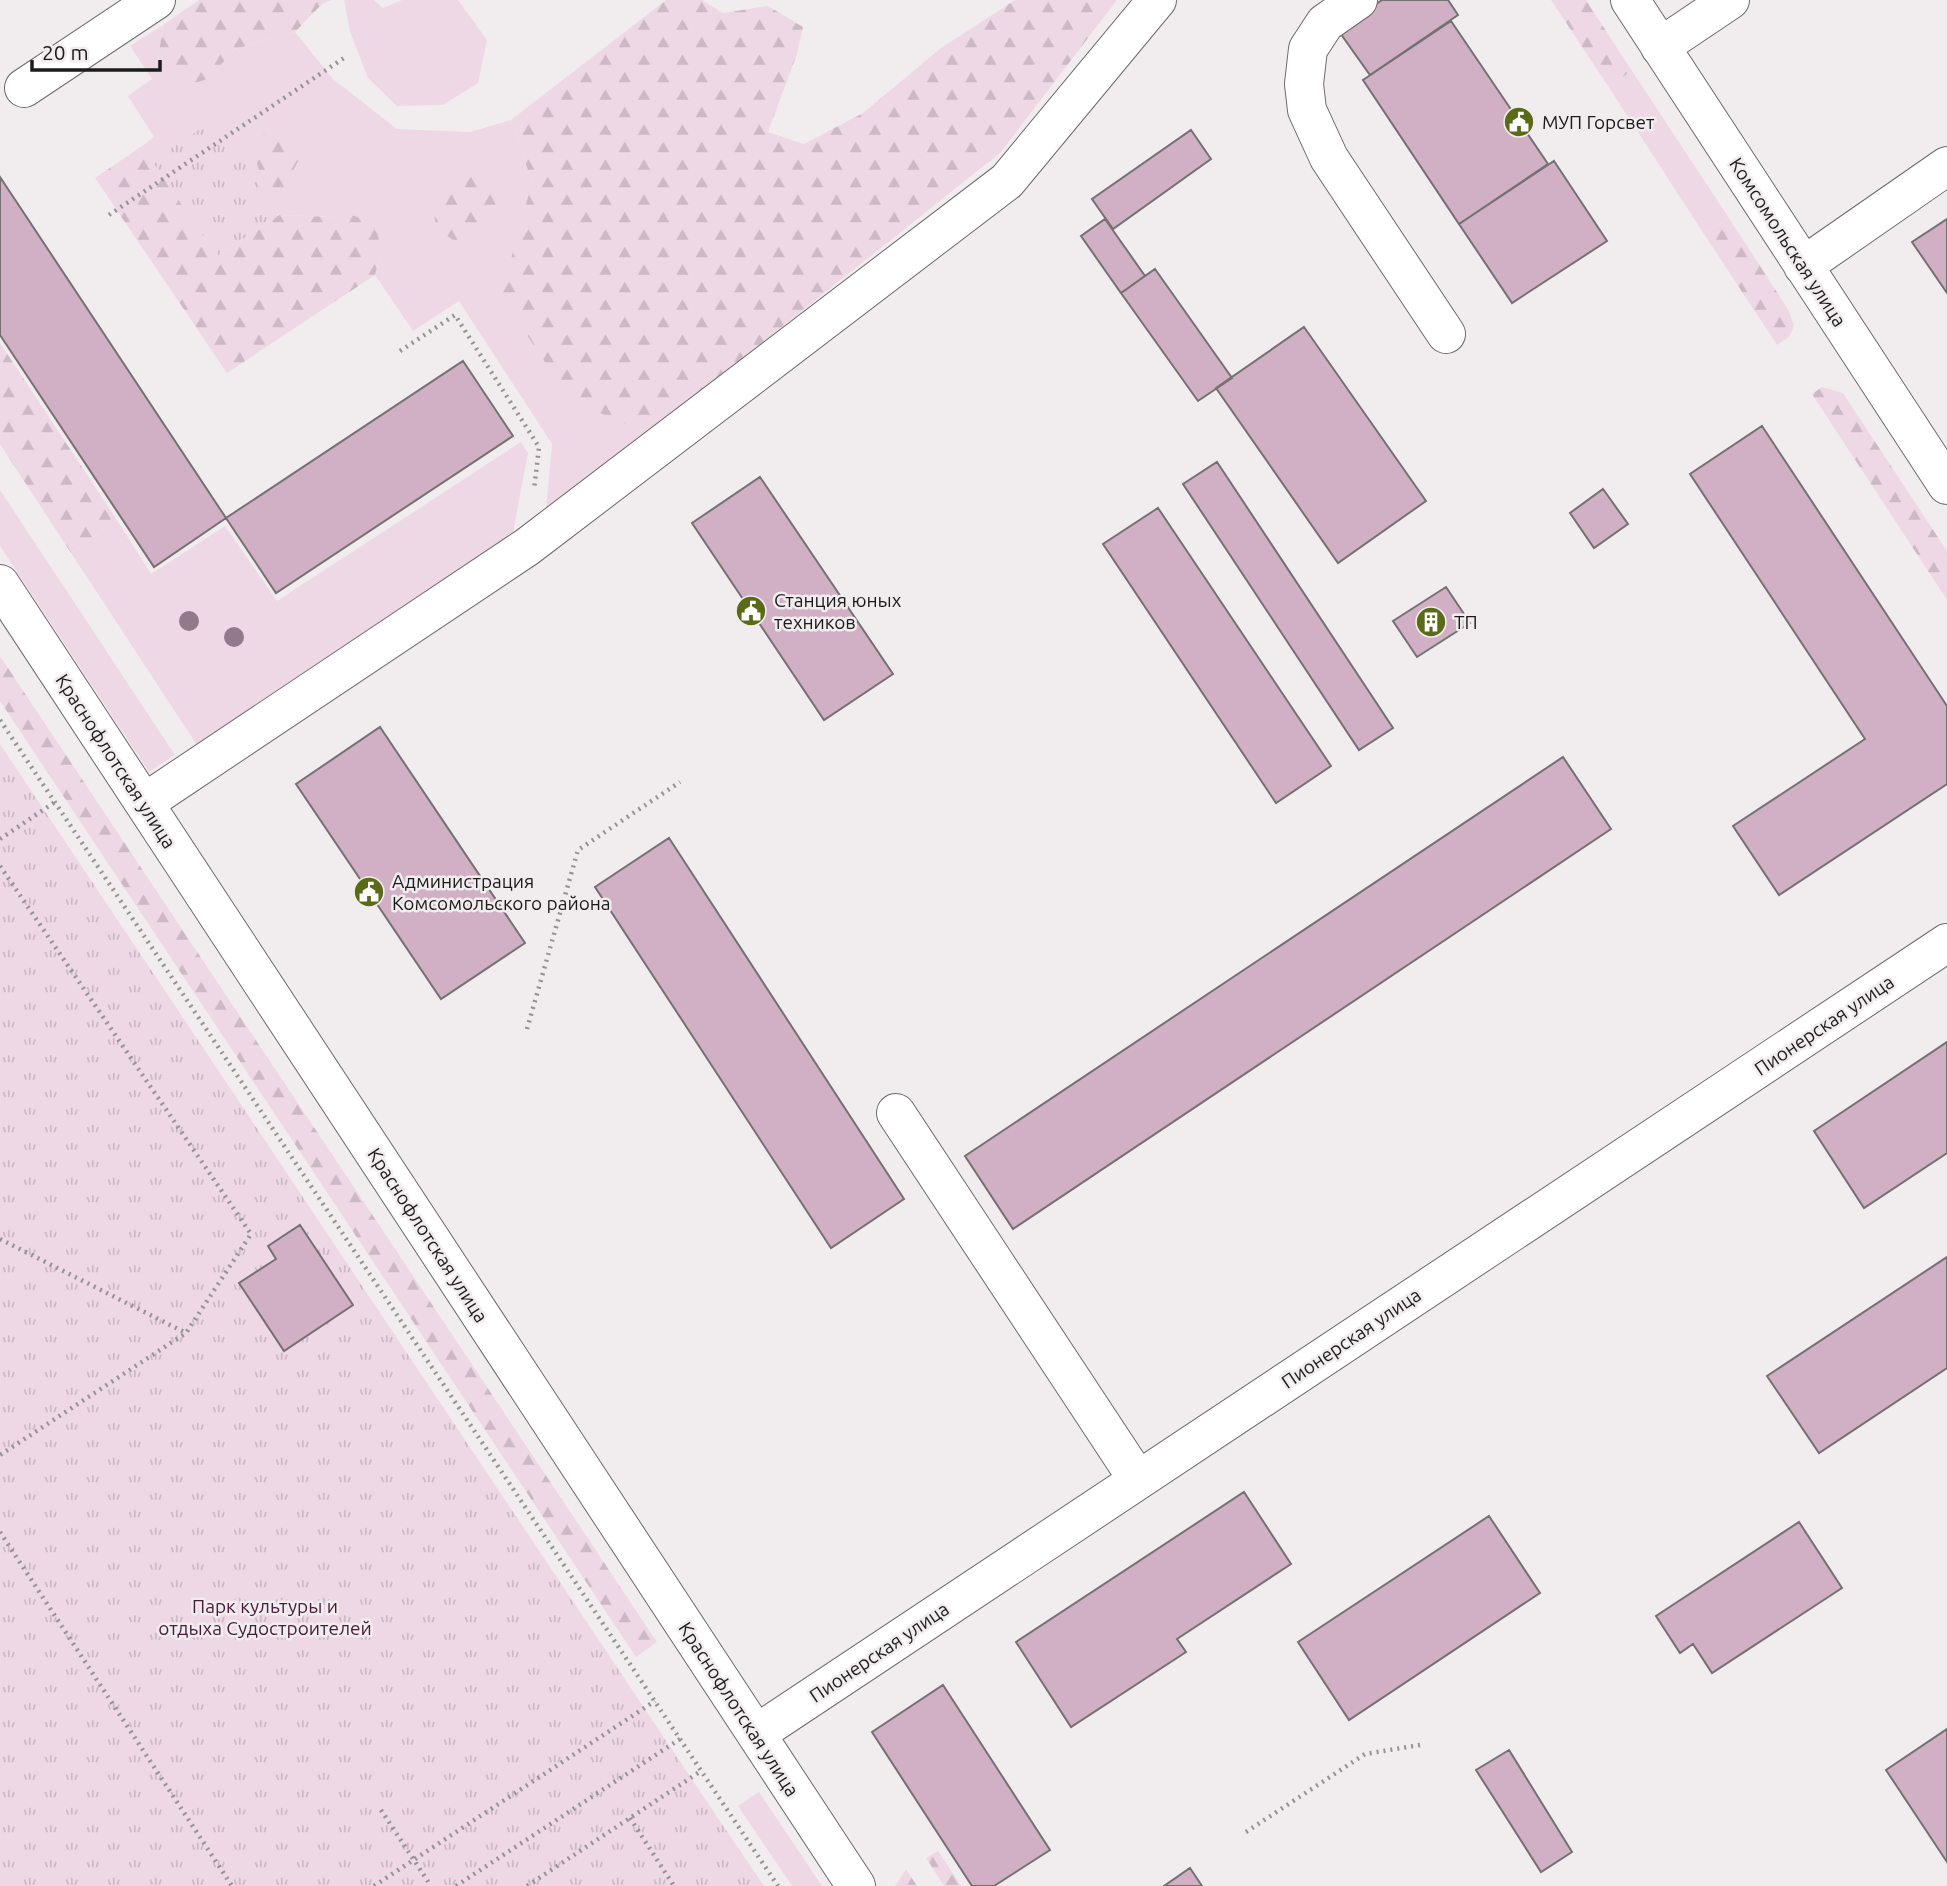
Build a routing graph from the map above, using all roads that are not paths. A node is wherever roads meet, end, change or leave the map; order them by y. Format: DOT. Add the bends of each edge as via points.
graph roads {
  1 [pos="156,0"];
  2 [pos="1157,0"];
  3 [pos="1358,0"];
  4 [pos="1630,0"];
  5 [pos="1730,0"];
  6 [pos="1660,47"];
  7 [pos="24,88"];
  8 [pos="1947,166"];
  9 [pos="1803,266"];
  10 [pos="1446,334"];
  11 [pos="1947,485"];
  12 [pos="0,584"];
  13 [pos="144,803"];
  14 [pos="1947,943"];
  15 [pos="895,1113"];
  16 [pos="1138,1480"];
  17 [pos="756,1734"];
  18 [pos="856,1886"];
  1 -- 7 [label="street"];
  2 -- 13 [label="street" via="1007,181 527,547"];
  3 -- 10 [label="street" via="1325,23 1308,49 1307,110 1329,158"];
  4 -- 6 [label="street, Комсомольская улица"];
  5 -- 6 [label="street"];
  6 -- 9 [label="street, Комсомольская улица"];
  8 -- 9 [label="street"];
  9 -- 11 [label="street, Комсомольская улица"];
  12 -- 13 [label="street, Краснофлотская улица"];
  13 -- 17 [label="street, Краснофлотская улица"];
  14 -- 16 [label="street, Пионерская улица"];
  15 -- 16 [label="street"];
  16 -- 17 [label="street, Пионерская улица"];
  17 -- 18 [label="street, Краснофлотская улица"];
}
